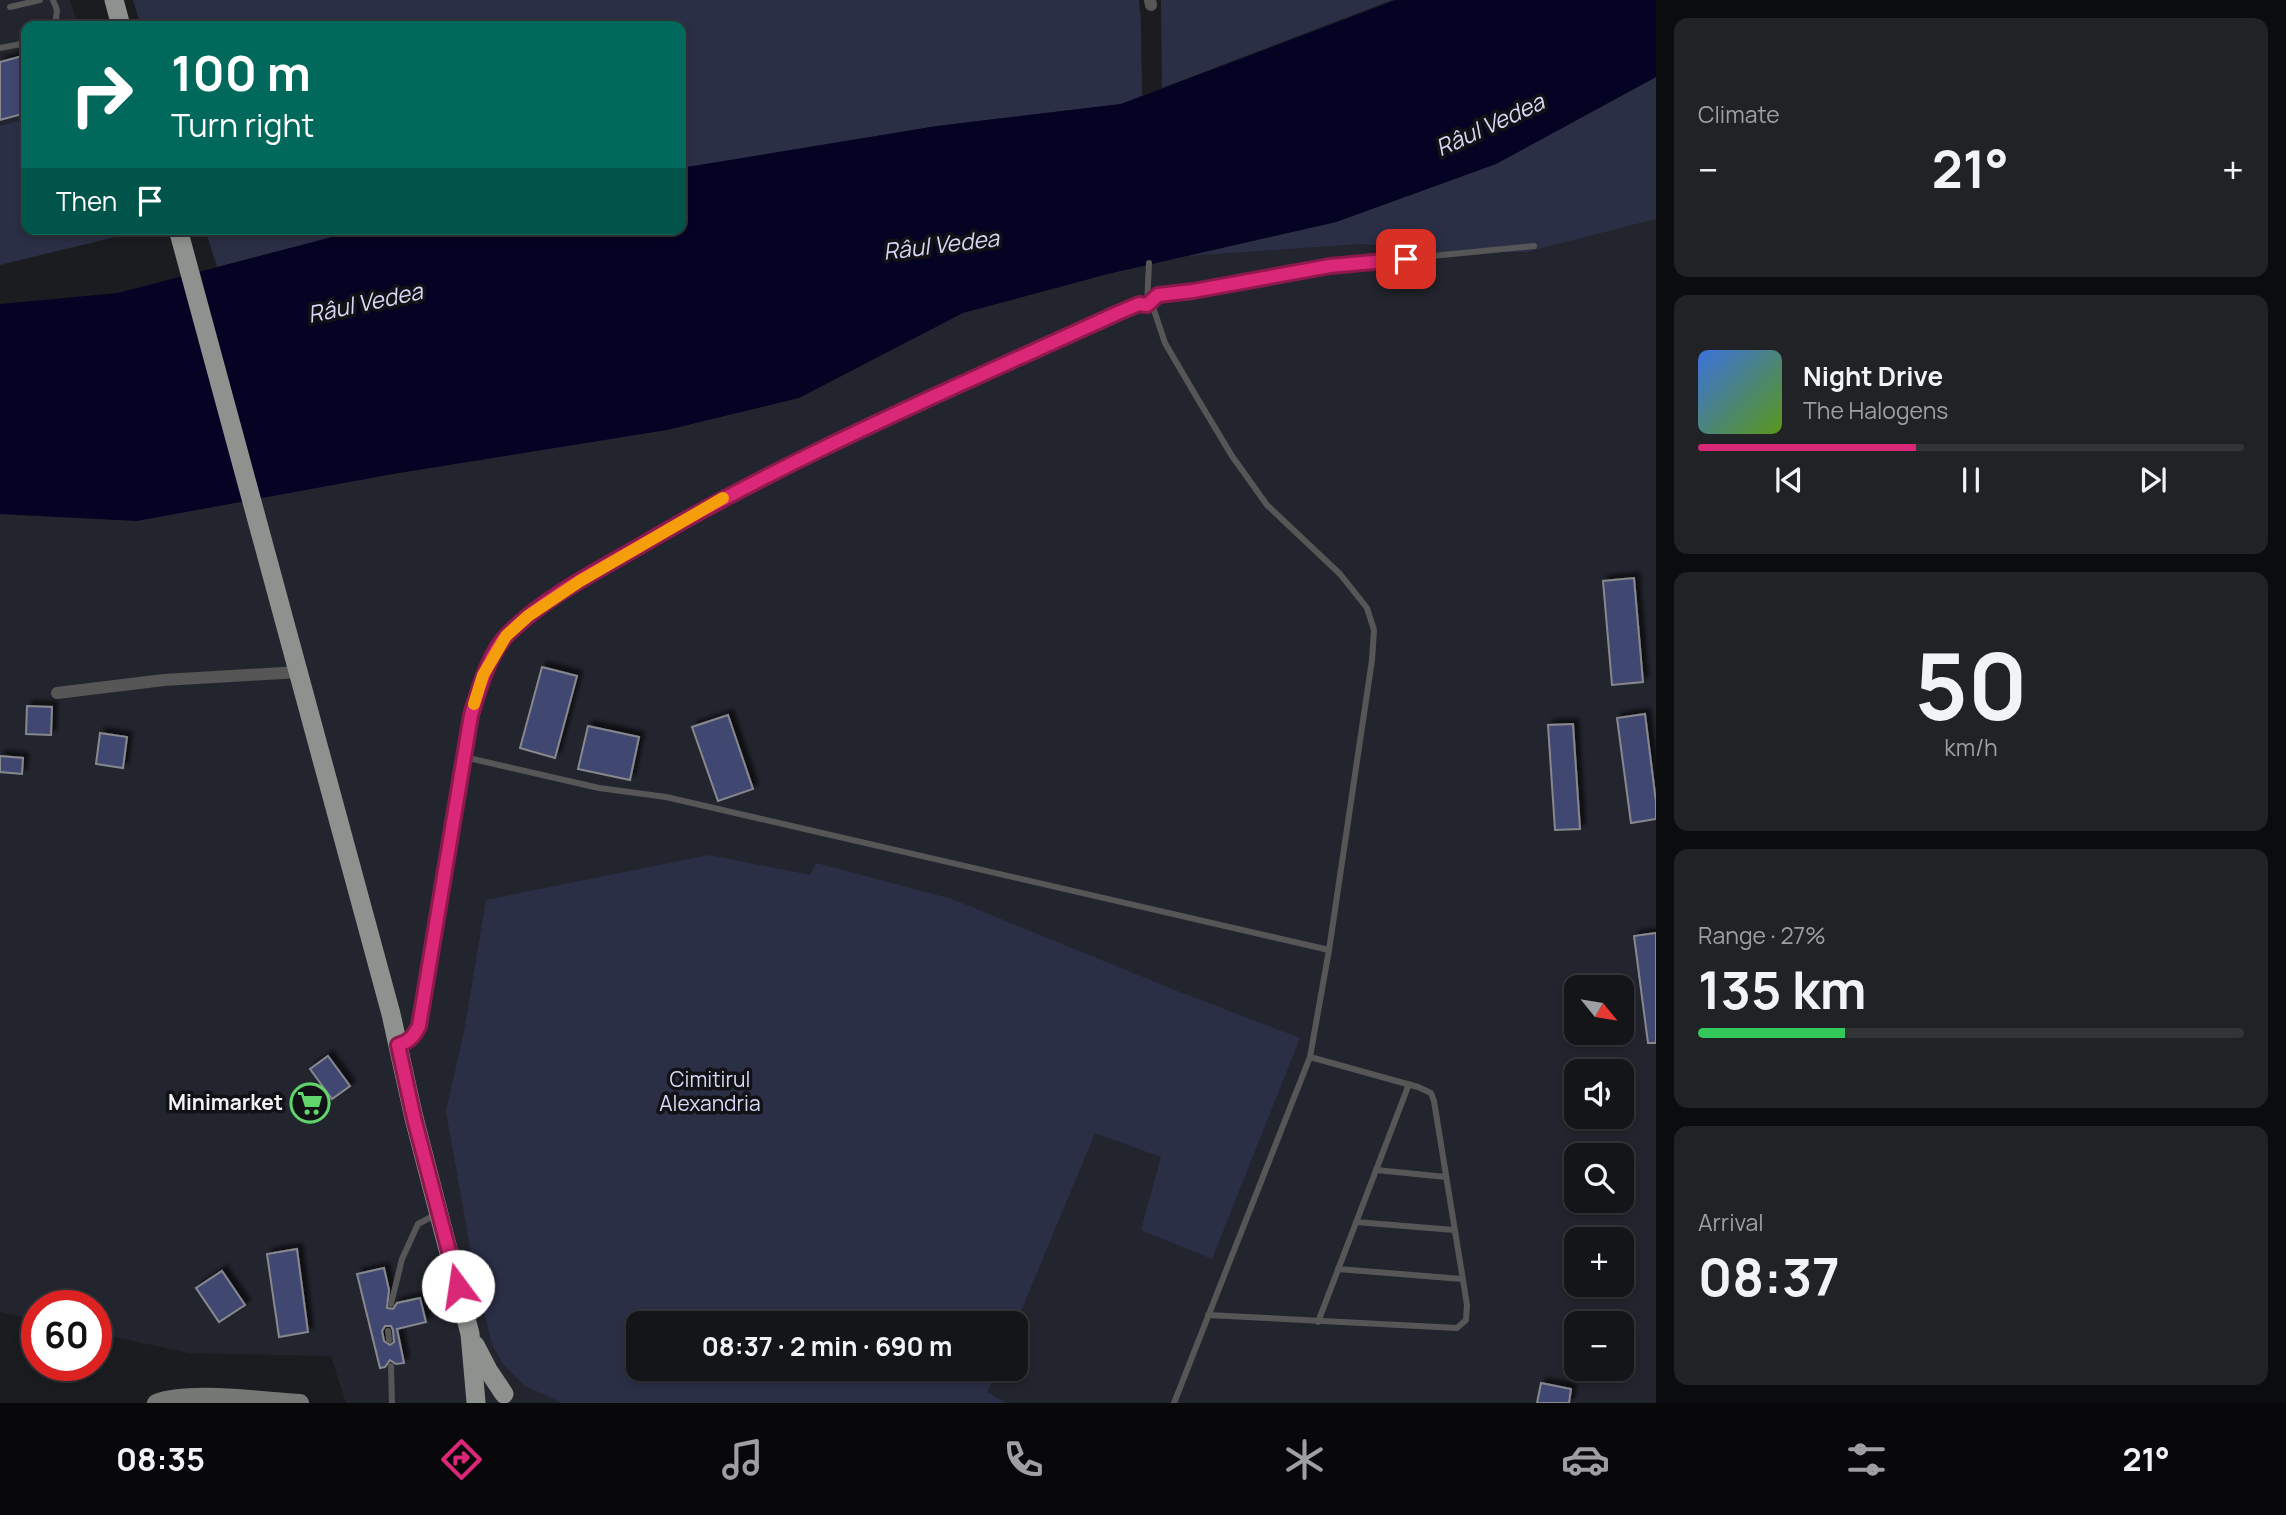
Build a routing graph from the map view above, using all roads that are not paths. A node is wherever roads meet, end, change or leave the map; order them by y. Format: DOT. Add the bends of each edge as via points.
graph roads {
  1 [pos="40,0"];
  2 [pos="53,0"];
  3 [pos="114,0"];
  4 [pos="10,7"];
  5 [pos="58,21"];
  6 [pos="120,21"];
  7 [pos="21,44"];
  8 [pos="0,48"];
  9 [pos="180,235"];
  10 [pos="1534,246"];
  11 [pos="1149,263"];
  12 [pos="1147,305"];
  13 [pos="299,673"];
  14 [pos="57,693"];
  15 [pos="464,757"];
  16 [pos="1329,950"];
  17 [pos="398,1045"];
  18 [pos="1310,1057"];
  19 [pos="1409,1084"];
  20 [pos="1376,1170"];
  21 [pos="1446,1177"];
  22 [pos="439,1213"];
  23 [pos="1356,1222"];
  24 [pos="1454,1230"];
  25 [pos="1338,1269"];
  26 [pos="1462,1279"];
  27 [pos="391,1304"];
  28 [pos="1208,1315"];
  29 [pos="1318,1322"];
  30 [pos="388,1331"];
  31 [pos="470,1334"];
  32 [pos="389,1340"];
  33 [pos="391,1366"];
  34 [pos="511,1399"];
  35 [pos="475,1402"];
  36 [pos="156,1403"];
  37 [pos="300,1403"];
  38 [pos="392,1403"];
  39 [pos="1174,1403"];
  1 -- 4 [label="lane"];
  2 -- 5 [label="lane"];
  3 -- 6 [label="main road"];
  7 -- 8 [label="lane"];
  9 -- 13 [label="main road"];
  10 -- 12 [label="lane" via="1330,266 1158,295"];
  11 -- 12 [label="lane"];
  12 -- 15 [label="lane" via="1120,312 805,456 711,503 580,581 506,636 483,675"];
  12 -- 16 [label="lane" via="1154,310 1165,343 1232,456 1267,505 1340,574 1367,608 1374,630"];
  13 -- 14 [label="street" via="164,680"];
  13 -- 17 [label="main road"];
  15 -- 16 [label="lane" via="599,788 666,797"];
  15 -- 17 [label="lane" via="422,1012 414,1036"];
  16 -- 18 [label="lane"];
  17 -- 22 [label="main road"];
  18 -- 19 [label="lane"];
  18 -- 28 [label="lane"];
  19 -- 20 [label="lane"];
  19 -- 21 [label="lane" via="1431,1093"];
  20 -- 21 [label="lane"];
  20 -- 23 [label="lane"];
  21 -- 24 [label="lane"];
  22 -- 27 [label="lane" via="418,1224 402,1259"];
  22 -- 31 [label="main road"];
  23 -- 24 [label="lane"];
  23 -- 25 [label="lane"];
  24 -- 26 [label="lane"];
  25 -- 26 [label="lane"];
  25 -- 29 [label="lane"];
  26 -- 29 [label="lane" via="1466,1320 1457,1328"];
  28 -- 29 [label="lane"];
  28 -- 39 [label="lane"];
  30 -- 32 [label="lane"];
  31 -- 34 [label="main road" via="488,1370"];
  31 -- 35 [label="main road"];
  33 -- 38 [label="lane"];
  34 -- 35 [label="main road" via="494,1393"];
  36 -- 37 [label="main road" via="189,1397"];
}
